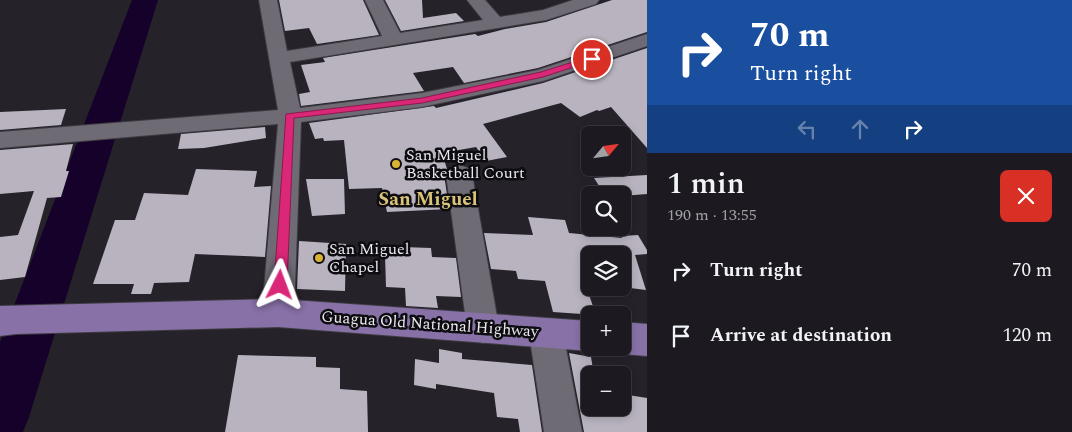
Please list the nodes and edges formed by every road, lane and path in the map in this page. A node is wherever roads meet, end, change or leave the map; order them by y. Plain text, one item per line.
1 (268, 0) edge
2 (374, 0) edge
3 (476, 0) edge
4 (590, 0) edge
5 (496, 24) junction
6 (394, 40) junction
7 (647, 40) edge
8 (279, 58) junction
9 (290, 116) junction
10 (0, 140) edge
11 (459, 174) dead end
12 (278, 313) junction
13 (8, 320) edge
14 (483, 328) junction
15 (546, 333) junction
16 (581, 335) edge
17 (631, 339) edge
18 (647, 340) edge
19 (562, 432) edge

1 - 8 street
2 - 6 street
3 - 5 street
4 - 5 street
5 - 6 street
6 - 8 street
7 - 9 street
8 - 9 street
9 - 10 street
9 - 12 street
11 - 14 street
12 - 13 main road, Guagua Old National Highway
12 - 14 main road, Guagua Old National Highway
14 - 15 main road, Guagua Old National Highway
15 - 16 main road, Guagua Old National Highway
15 - 19 street
17 - 18 main road

